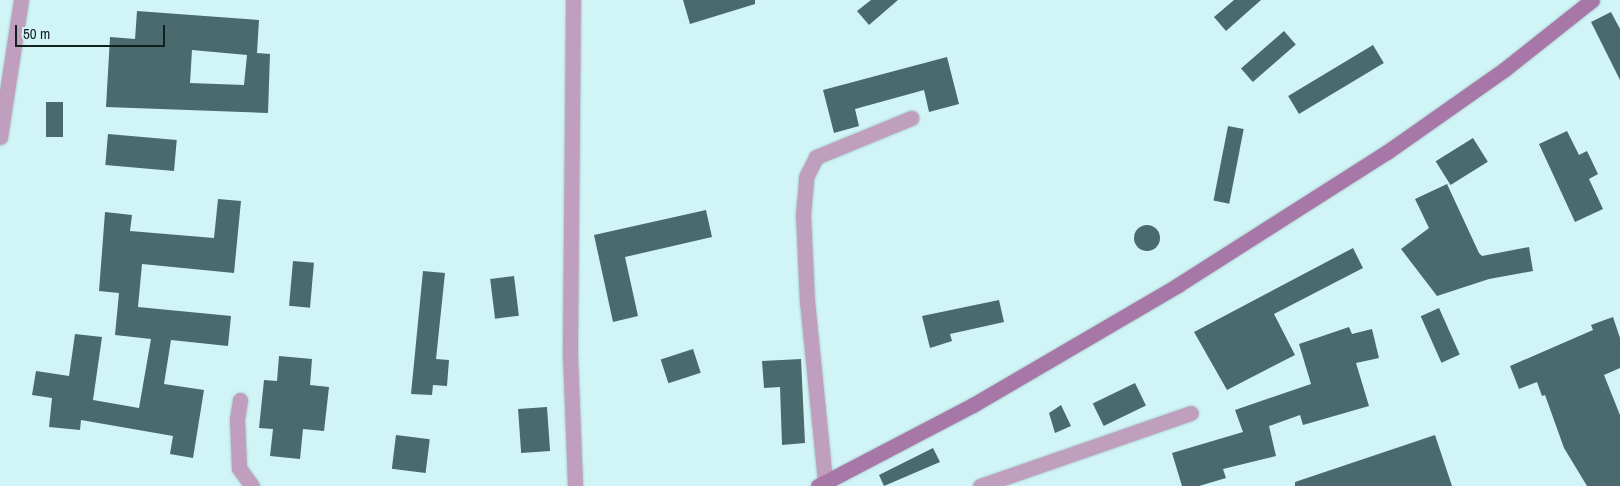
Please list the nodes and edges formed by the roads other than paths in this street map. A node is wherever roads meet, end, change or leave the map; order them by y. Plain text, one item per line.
1 (21, 0) edge
2 (572, 0) edge
3 (1592, 0) edge
4 (911, 118) dead end
5 (0, 137) edge
6 (240, 400) dead end
7 (1191, 412) dead end
8 (822, 483) edge
9 (252, 486) edge
10 (575, 486) edge
11 (980, 486) edge

1 - 5 street
2 - 10 street
3 - 8 street
4 - 8 street
6 - 9 street
7 - 11 street

